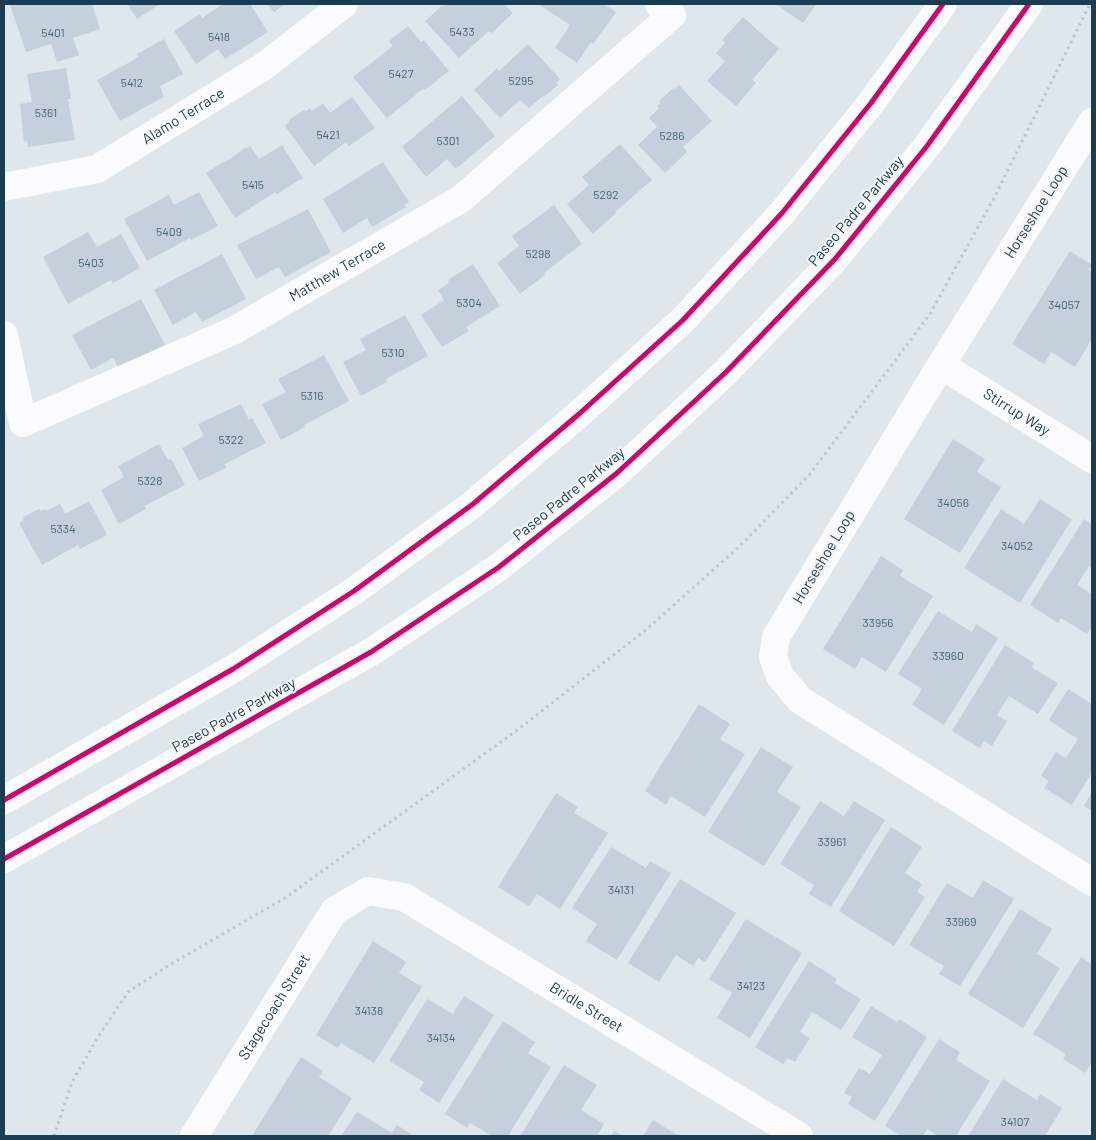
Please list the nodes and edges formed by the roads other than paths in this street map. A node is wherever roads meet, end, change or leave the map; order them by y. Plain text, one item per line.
1 (344, 4) edge
2 (659, 4) edge
3 (943, 4) edge
4 (1029, 4) edge
5 (1092, 122) edge
6 (4, 187) edge
7 (4, 335) edge
8 (941, 364) junction
9 (1092, 459) edge
10 (4, 800) edge
11 (4, 859) edge
12 (1092, 882) edge
13 (368, 891) joint
14 (194, 1136) edge
15 (799, 1136) edge

1 - 6 street, Alamo Terrace
2 - 7 street, Matthew Terrace
3 - 10 street
4 - 11 street, Paseo Padre Parkway
5 - 8 street, Horseshoe Loop
8 - 9 street, Stirrup Way
8 - 12 street, Horseshoe Loop
13 - 14 street, Stagecoach Street
13 - 15 street, Bridle Street

